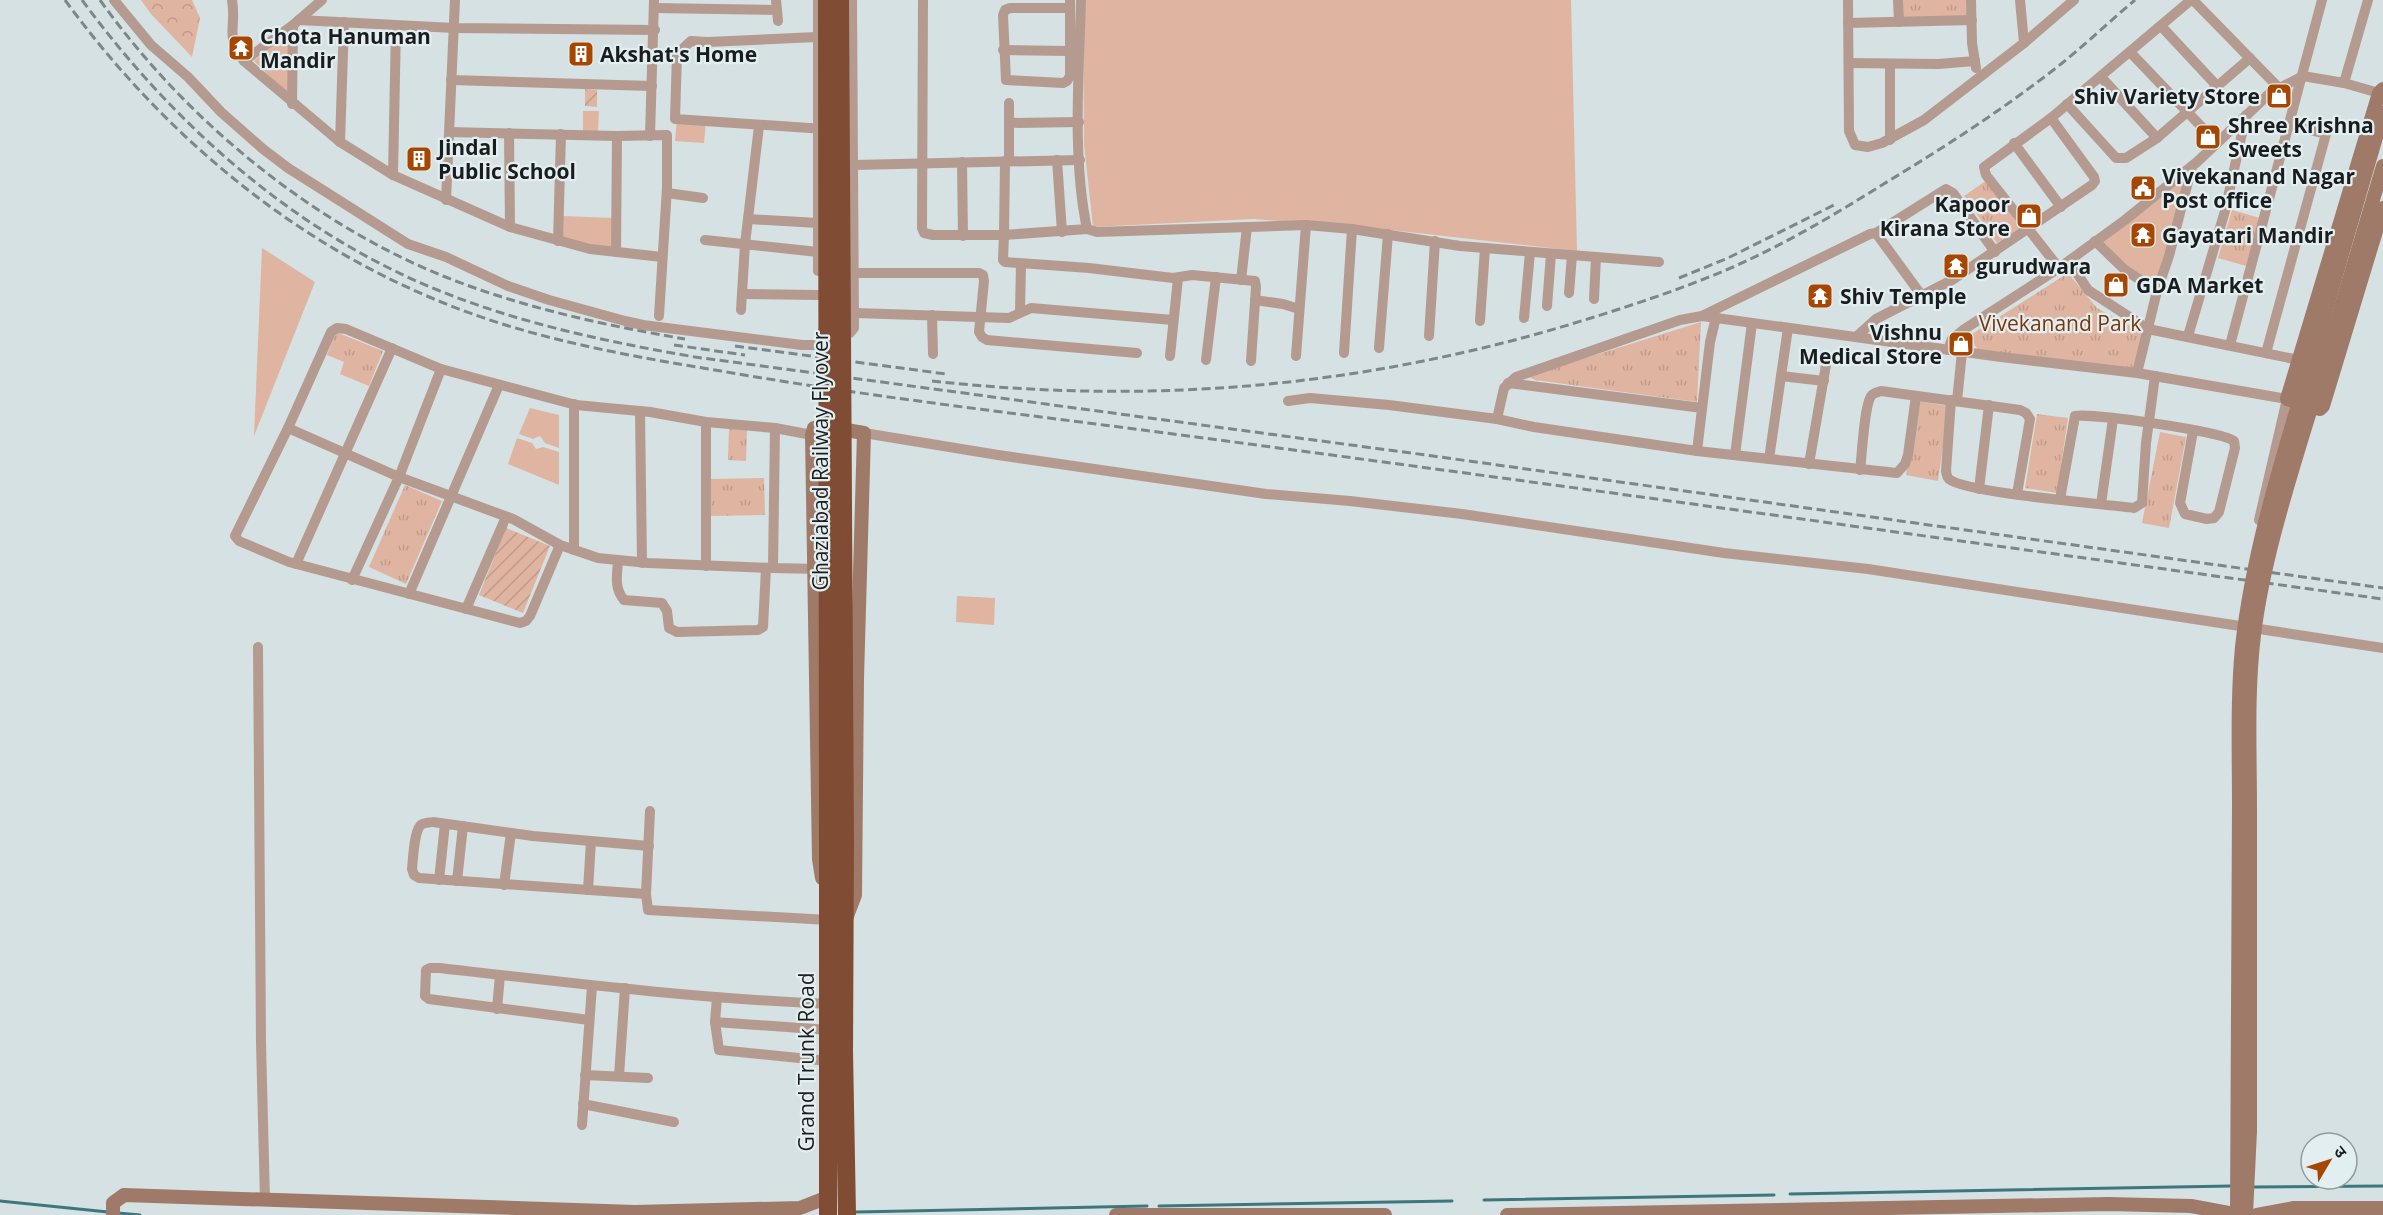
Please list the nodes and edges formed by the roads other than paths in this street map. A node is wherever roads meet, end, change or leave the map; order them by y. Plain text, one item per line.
1 (114, 0) edge
2 (322, 0) edge
3 (455, 0) edge
4 (818, 0) edge
5 (827, 0) edge
6 (840, 0) edge
7 (852, 0) edge
8 (923, 0) edge
9 (1081, 0) edge
10 (1848, 0) edge
11 (1898, 0) edge
12 (1971, 0) edge
13 (2020, 0) edge
14 (2074, 0) edge
15 (2192, 0) edge
16 (2322, 0) edge
17 (2368, 0) edge
18 (235, 1) edge
19 (654, 4) edge
20 (1070, 4) edge
21 (777, 11) edge
22 (1972, 20) junction
23 (344, 22) junction
24 (1899, 22) junction
25 (296, 23) junction
26 (1848, 23) junction
27 (396, 26) junction
28 (2160, 26) junction
29 (453, 28) junction
30 (655, 30) junction
31 (817, 37) junction
32 (2025, 43) junction
33 (1003, 50) junction
34 (1069, 51) junction
35 (2130, 52) junction
36 (2250, 58) junction
37 (244, 62) junction
38 (1975, 62) junction
39 (1849, 63) junction
40 (1890, 64) junction
41 (2303, 76) junction
42 (1978, 77) junction
43 (2101, 77) junction
44 (451, 80) junction
45 (2344, 83) junction
46 (652, 86) junction
47 (2217, 86) junction
48 (2279, 88) junction
49 (2381, 91) edge
50 (1009, 103) dead end
51 (292, 104) junction
52 (2067, 104) junction
53 (2186, 112) junction
54 (2383, 113) edge
55 (2246, 115) junction
56 (2051, 118) junction
57 (1079, 122) junction
58 (1009, 123) junction
59 (2290, 124) junction
60 (759, 126) junction
61 (817, 128) junction
62 (449, 132) junction
63 (853, 132) junction
64 (509, 133) junction
65 (561, 134) junction
66 (616, 136) junction
67 (650, 136) junction
68 (2157, 138) junction
69 (1890, 140) junction
70 (340, 142) junction
71 (2014, 143) junction
72 (2217, 143) junction
73 (1057, 160) junction
74 (1080, 160) junction
75 (1007, 161) junction
76 (962, 162) junction
77 (922, 163) junction
78 (854, 165) junction
79 (2192, 166) junction
80 (2383, 166) edge
81 (393, 175) junction
82 (667, 193) junction
83 (703, 198) dead end
84 (446, 200) junction
85 (2061, 207) junction
86 (2383, 208) edge
87 (748, 219) junction
88 (818, 223) junction
89 (1306, 225) junction
90 (510, 227) junction
91 (1247, 227) junction
92 (1353, 229) junction
93 (1087, 230) junction
94 (2027, 230) junction
95 (1062, 232) junction
96 (1876, 233) junction
97 (1388, 234) junction
98 (1004, 235) junction
99 (963, 236) junction
100 (705, 240) dead end
101 (558, 241) junction
102 (2095, 241) junction
103 (1435, 242) junction
104 (746, 244) junction
105 (1485, 249) junction
106 (616, 252) junction
107 (818, 252) junction
108 (1530, 252) junction
109 (1995, 252) junction
110 (1551, 254) junction
111 (1572, 255) junction
112 (662, 257) junction
113 (1596, 257) junction
114 (2069, 261) junction
115 (1659, 262) dead end
116 (1021, 264) junction
117 (2059, 268) junction
118 (855, 273) junction
119 (1178, 278) junction
120 (1216, 278) junction
121 (1241, 280) junction
122 (2157, 291) junction
123 (1569, 293) dead end
124 (742, 294) junction
125 (819, 295) junction
126 (1922, 296) junction
127 (1594, 299) dead end
128 (1255, 300) junction
129 (1547, 306) dead end
130 (1299, 309) junction
131 (741, 310) dead end
132 (1020, 312) junction
133 (855, 313) junction
134 (932, 315) junction
135 (659, 316) dead end
136 (982, 316) junction
137 (1702, 316) junction
138 (1716, 317) junction
139 (1524, 318) dead end
140 (1173, 320) junction
141 (1480, 321) dead end
142 (1752, 323) junction
143 (1788, 328) junction
144 (2148, 329) junction
145 (822, 330) junction
146 (1429, 336) dead end
147 (2188, 336) junction
148 (1856, 337) junction
149 (2230, 345) junction
150 (392, 348) junction
151 (1379, 348) dead end
152 (1948, 350) junction
153 (1962, 352) junction
154 (1137, 353) dead end
155 (1344, 353) dead end
156 (2265, 353) junction
157 (933, 354) dead end
158 (1170, 356) dead end
159 (1296, 356) dead end
160 (1206, 360) dead end
161 (2299, 360) junction
162 (1251, 361) dead end
163 (1826, 365) dead end
164 (441, 369) junction
165 (2137, 373) junction
166 (1781, 376) junction
167 (2155, 376) junction
168 (1824, 381) junction
169 (1508, 383) junction
170 (499, 385) junction
171 (1916, 396) junction
172 (2288, 399) junction
173 (1954, 400) junction
174 (1288, 401) dead end
175 (574, 404) junction
176 (1989, 405) junction
177 (1702, 408) junction
178 (640, 411) junction
179 (1497, 419) junction
180 (2113, 419) junction
181 (706, 422) junction
182 (2149, 424) junction
183 (288, 428) junction
184 (775, 428) junction
185 (2193, 431) junction
186 (864, 433) junction
187 (812, 435) junction
188 (1697, 451) junction
189 (345, 453) junction
190 (1735, 455) junction
191 (1769, 459) junction
192 (1809, 464) junction
193 (1860, 470) junction
194 (399, 477) junction
195 (1979, 489) junction
196 (2018, 494) junction
197 (452, 496) junction
198 (2060, 499) junction
199 (2101, 504) junction
200 (506, 517) junction
201 (2259, 520) dead end
202 (560, 544) junction
203 (574, 550) junction
204 (618, 561) junction
205 (642, 563) junction
206 (296, 564) junction
207 (706, 567) junction
208 (769, 568) junction
209 (816, 569) junction
210 (860, 570) junction
211 (352, 580) junction
212 (409, 594) junction
213 (466, 609) junction
214 (258, 647) dead end
215 (2383, 648) edge
216 (2244, 808) junction
217 (650, 811) dead end
218 (445, 824) junction
219 (463, 826) junction
220 (511, 833) junction
221 (591, 841) junction
222 (837, 841) junction
223 (649, 846) junction
224 (440, 880) junction
225 (457, 881) junction
226 (504, 885) junction
227 (588, 890) junction
228 (646, 894) junction
229 (834, 917) junction
230 (500, 975) junction
231 (592, 986) junction
232 (625, 988) junction
233 (717, 997) junction
234 (837, 1004) junction
235 (497, 1009) junction
236 (589, 1020) junction
237 (715, 1022) junction
238 (829, 1030) junction
239 (828, 1061) junction
240 (585, 1075) junction
241 (619, 1076) junction
242 (648, 1078) dead end
243 (583, 1104) junction
244 (674, 1122) dead end
245 (582, 1125) dead end
246 (265, 1200) junction
247 (828, 1206) edge
248 (2383, 1208) edge
249 (113, 1209) edge
250 (2242, 1214) edge
251 (847, 1215) edge
252 (1116, 1215) edge
253 (1385, 1215) edge
254 (1507, 1215) edge

1 - 145 street
2 - 25 street
3 - 29 street
4 - 31 street
5 - 222 highway, Ghaziabad Railway Flyover, bridge
6 - 222 highway, Ghaziabad Railway Flyover, bridge
7 - 63 street
8 - 77 street
9 - 57 street
10 - 26 street
11 - 24 street
12 - 22 street
13 - 32 street
14 - 32 street
15 - 28 street
15 - 36 street
16 - 41 street
17 - 45 street
18 - 37 street
19 - 21 street
19 - 30 street
20 - 33 street
20 - 34 street
22 - 24 street
22 - 38 street
23 - 25 street
23 - 27 street
23 - 70 street
24 - 26 street
25 - 37 street
25 - 51 street
26 - 39 street
27 - 29 street
27 - 81 street
28 - 35 street
28 - 47 street
29 - 30 street
29 - 44 street
30 - 46 street
31 - 60 street
31 - 61 street
32 - 42 street
33 - 34 street
33 - 34 street
35 - 43 street
35 - 53 street
36 - 47 street
36 - 48 street
37 - 51 street
38 - 40 street
38 - 42 street
39 - 40 street
39 - 69 street
40 - 69 street
41 - 45 street
41 - 48 street
41 - 59 street
42 - 69 street
43 - 52 street
43 - 68 street
44 - 46 street
44 - 62 street
45 - 49 street
46 - 67 street
47 - 53 street
48 - 55 street
49 - 161 street
50 - 58 street
51 - 70 street
52 - 56 street
52 - 68 street
53 - 68 street
53 - 72 street
54 - 216 street, bridge
55 - 72 street
55 - 147 street
56 - 71 street
56 - 85 street
57 - 58 street
57 - 74 street
58 - 75 street
59 - 149 street
59 - 156 street
60 - 61 street
60 - 87 street
61 - 63 street
61 - 88 street
62 - 64 street
62 - 84 street
63 - 78 street
64 - 65 street
64 - 90 street
65 - 66 street
65 - 101 street
66 - 67 street
66 - 106 street
67 - 82 street
70 - 81 street
71 - 85 street
71 - 94 street
72 - 79 street
73 - 74 street
73 - 75 street
73 - 95 street
74 - 93 street
75 - 76 street
75 - 98 street
76 - 77 street
76 - 99 street
77 - 78 street
77 - 99 street
78 - 118 street
79 - 102 street
79 - 122 street
80 - 216 street, bridge
81 - 84 street
82 - 83 street
82 - 112 street
84 - 90 street
85 - 94 street
86 - 172 street
87 - 88 street
87 - 104 street
88 - 107 street
89 - 91 street
89 - 92 street
89 - 130 street
90 - 101 street
91 - 93 street
91 - 121 street
92 - 97 street
92 - 155 street
93 - 95 street
94 - 109 street
94 - 117 street
95 - 98 street
96 - 109 street
96 - 126 street
96 - 137 street
97 - 103 street
97 - 151 street
98 - 99 street
98 - 116 street
100 - 104 street
101 - 106 street
102 - 114 street
102 - 122 street
103 - 105 street
103 - 146 street
104 - 107 street
104 - 124 street
105 - 108 street
105 - 141 street
106 - 112 street
107 - 125 street
108 - 110 street
108 - 139 street
109 - 126 street
110 - 111 street
110 - 129 street
111 - 113 street
111 - 123 street
112 - 135 street
113 - 115 street
113 - 127 street
114 - 117 street
114 - 144 street
116 - 119 street
116 - 132 street
117 - 152 street
118 - 133 street
118 - 136 street
119 - 120 street
119 - 140 street
120 - 121 street
120 - 160 street
121 - 128 street
122 - 144 street
124 - 125 street
124 - 131 street
125 - 145 street
126 - 148 street
128 - 130 street
128 - 162 street
130 - 159 street
132 - 136 street
132 - 140 street
133 - 134 street
133 - 145 street
134 - 136 street
134 - 157 street
136 - 154 street
137 - 138 street
137 - 169 street
138 - 142 street
138 - 177 street
140 - 158 street
142 - 143 street
142 - 190 street
143 - 148 street
143 - 166 street
144 - 147 street
144 - 165 street
147 - 149 street
148 - 152 street
149 - 156 street
150 - 164 street
150 - 183 street
150 - 189 street
152 - 153 street
153 - 165 street
153 - 173 street
156 - 161 street
161 - 172 street
163 - 168 street
164 - 170 street
164 - 194 street
165 - 167 street
166 - 168 street
166 - 191 street
167 - 172 street
167 - 182 street
168 - 192 street
169 - 177 street
169 - 179 street
170 - 175 street
170 - 197 street
171 - 173 street
171 - 193 street
171 - 193 street
172 - 201 street
173 - 176 street
173 - 195 street
174 - 179 street
175 - 178 street
175 - 203 street
176 - 195 street
176 - 196 street
177 - 188 street
178 - 181 street
178 - 205 street
179 - 188 street
180 - 182 street
180 - 198 street
180 - 199 street
181 - 184 street
181 - 207 street
182 - 185 street
182 - 199 street
183 - 189 street
183 - 206 street
184 - 187 street
184 - 208 street
185 - 185 street
186 - 187 street
186 - 210 street
186 - 215 street
187 - 209 street
188 - 190 street
189 - 194 street
189 - 206 street
190 - 191 street
191 - 192 street
192 - 193 street
194 - 197 street
194 - 211 street
195 - 196 street
196 - 198 street
197 - 200 street
197 - 212 street
198 - 199 street
200 - 202 street
200 - 213 street
202 - 203 street
202 - 213 street
203 - 204 street
204 - 205 street
204 - 208 street
205 - 207 street
206 - 211 street
207 - 208 street
208 - 209 street
209 - 210 street
209 - 229 street
210 - 229 street
211 - 212 street
212 - 213 street
214 - 246 street
216 - 250 street
217 - 223 street
218 - 219 street
218 - 224 street
218 - 224 street
219 - 220 street
219 - 225 street
220 - 221 street
220 - 226 street
221 - 223 street
221 - 227 street
222 - 229 highway, Ghaziabad Railway Flyover
223 - 228 street
224 - 225 street
225 - 226 street
226 - 227 street
227 - 228 street
228 - 229 street
229 - 234 highway, Grand Trunk Road
230 - 231 street
230 - 235 street
230 - 235 street
231 - 232 street
231 - 236 street
232 - 233 street
232 - 241 street
233 - 234 street
233 - 237 street
234 - 238 highway, Grand Trunk Road
234 - 251 highway, Grand Trunk Road
235 - 236 street
236 - 240 street
237 - 238 street
237 - 239 street
238 - 239 highway, Grand Trunk Road
239 - 247 highway, Grand Trunk Road
240 - 241 street
240 - 243 street
241 - 242 street
243 - 244 street
243 - 245 street
246 - 247 street
246 - 249 street
248 - 250 street
250 - 254 street
252 - 253 street

